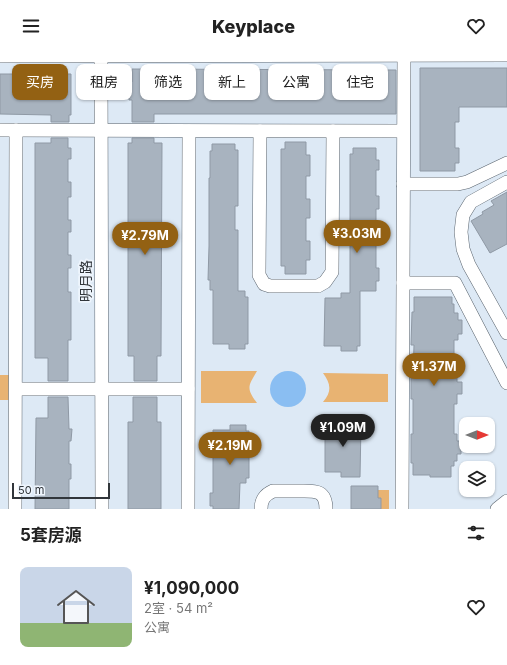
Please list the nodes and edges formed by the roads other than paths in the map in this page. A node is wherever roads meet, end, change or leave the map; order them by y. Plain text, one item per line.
1 (101, 54) edge
2 (404, 55) junction
3 (507, 55) edge
4 (0, 56) edge
5 (0, 130) edge
6 (16, 130) junction
7 (101, 131) junction
8 (189, 131) junction
9 (260, 131) junction
10 (332, 131) junction
11 (403, 132) junction
12 (507, 163) edge
13 (507, 182) edge
14 (403, 184) junction
15 (403, 283) junction
16 (507, 333) edge
17 (507, 383) edge
18 (16, 389) junction
19 (102, 389) junction
20 (188, 390) junction
21 (507, 501) edge
22 (15, 509) edge
23 (102, 509) edge
24 (188, 509) edge
25 (261, 509) edge
26 (326, 509) edge
27 (402, 509) edge
28 (496, 509) edge

1 - 2 street
1 - 4 street
1 - 7 street, 明月路
2 - 3 street
2 - 11 street
5 - 6 street
6 - 7 street
6 - 18 street
7 - 8 street
7 - 19 street, 明月路
8 - 9 street
8 - 20 street
9 - 10 street
9 - 10 street
10 - 11 street
11 - 14 street
12 - 14 street
13 - 16 street
14 - 15 street
15 - 17 street
15 - 27 street
18 - 19 street
18 - 22 street
19 - 20 street
19 - 23 street, 明月路
20 - 24 street
21 - 28 street
25 - 26 street

